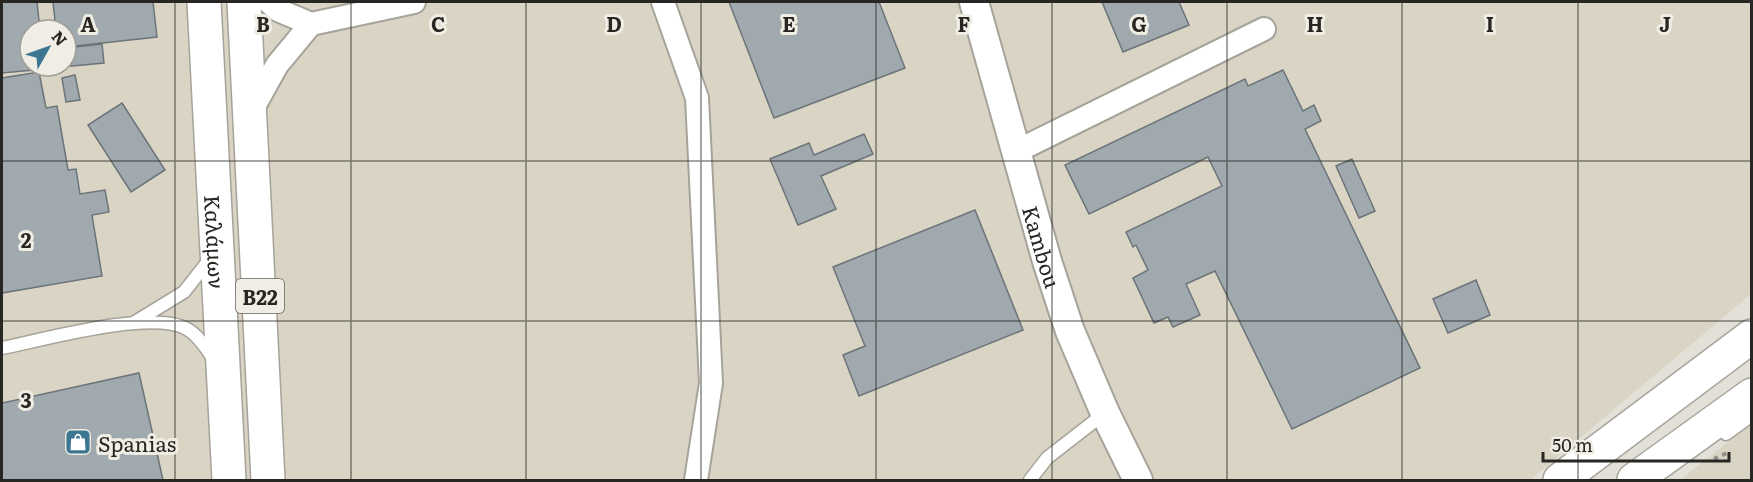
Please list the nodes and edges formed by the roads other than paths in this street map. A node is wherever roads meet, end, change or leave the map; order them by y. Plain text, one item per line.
1 (204, 2) edge
2 (244, 2) edge
3 (269, 2) edge
4 (414, 2) edge
5 (663, 2) edge
6 (974, 2) edge
7 (311, 24) junction
8 (1264, 29) dead end
9 (251, 112) junction
10 (1017, 151) junction
11 (217, 246) junction
12 (134, 322) junction
13 (1752, 336) edge
14 (2, 348) edge
15 (224, 375) junction
16 (1752, 394) edge
17 (1105, 413) junction
18 (1752, 415) edge
19 (1671, 454) junction
20 (229, 480) edge
21 (268, 480) edge
22 (696, 480) edge
23 (1030, 480) edge
24 (1138, 480) edge
25 (1560, 480) edge
26 (1634, 480) edge

1 - 11 main road, Καλάμων / B22
2 - 9 main road, Καλάμων / B22
3 - 7 street
4 - 7 street
5 - 22 street
6 - 10 street, Kambou
7 - 9 street
8 - 10 street
9 - 21 main road, Καλάμων / B22
10 - 17 street, Kambou
11 - 12 lane
11 - 15 main road, Καλάμων / B22
12 - 14 lane
12 - 15 lane
13 - 25 main road
15 - 20 main road, Καλάμων / B22
16 - 19 main road
17 - 23 lane
17 - 24 street, Kambou
18 - 19 lane
19 - 26 main road

